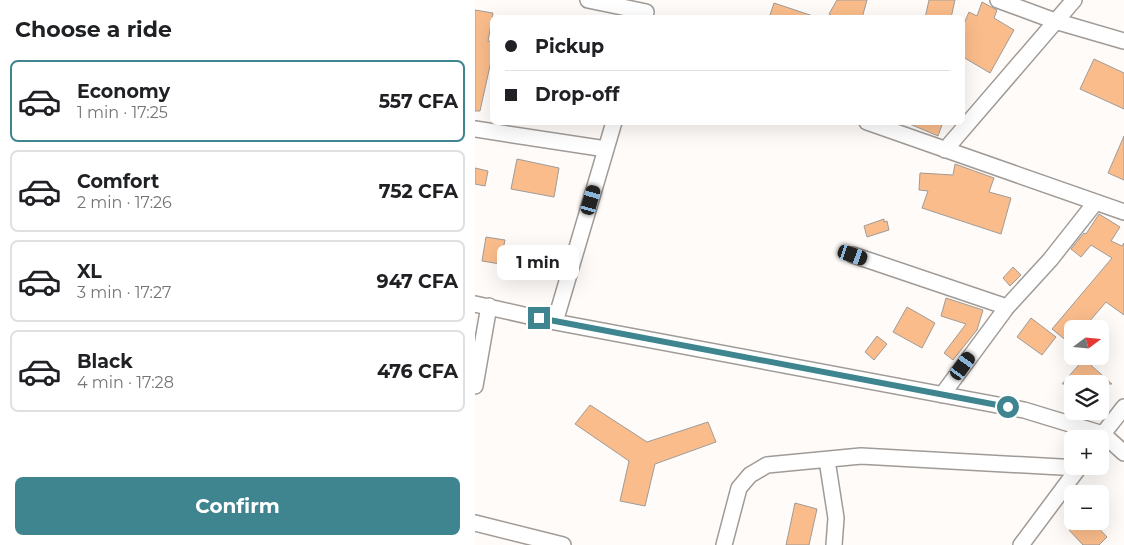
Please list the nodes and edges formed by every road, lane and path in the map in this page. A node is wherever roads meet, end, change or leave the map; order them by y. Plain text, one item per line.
1 (588, 0) edge
2 (998, 0) edge
3 (1074, 0) edge
4 (647, 10) edge
5 (1055, 21) junction
6 (1124, 41) edge
7 (613, 125) edge
8 (875, 125) edge
9 (475, 129) edge
10 (606, 149) junction
11 (945, 150) junction
12 (1095, 203) junction
13 (1124, 212) edge
14 (853, 255) dead end
15 (482, 305) edge
16 (1007, 307) junction
17 (555, 322) junction
18 (475, 386) edge
19 (942, 395) junction
20 (1124, 407) edge
21 (1083, 430) edge
22 (1106, 430) edge
23 (1109, 442) edge
24 (1124, 453) edge
25 (827, 460) junction
26 (1064, 466) edge
27 (1074, 475) edge
28 (475, 522) edge
29 (563, 545) edge
30 (724, 545) edge
31 (834, 545) edge
32 (1021, 545) edge

1 - 4 street
2 - 5 street
3 - 5 street
5 - 6 street
5 - 11 street
7 - 10 street
8 - 11 street
9 - 10 street
10 - 17 street
11 - 12 street
12 - 13 street
12 - 16 street
14 - 16 street
15 - 17 street
15 - 18 street
16 - 19 street
17 - 19 street
19 - 21 street
20 - 22 street
23 - 24 street
25 - 26 street
25 - 30 street
25 - 31 street
27 - 32 street
28 - 29 street

